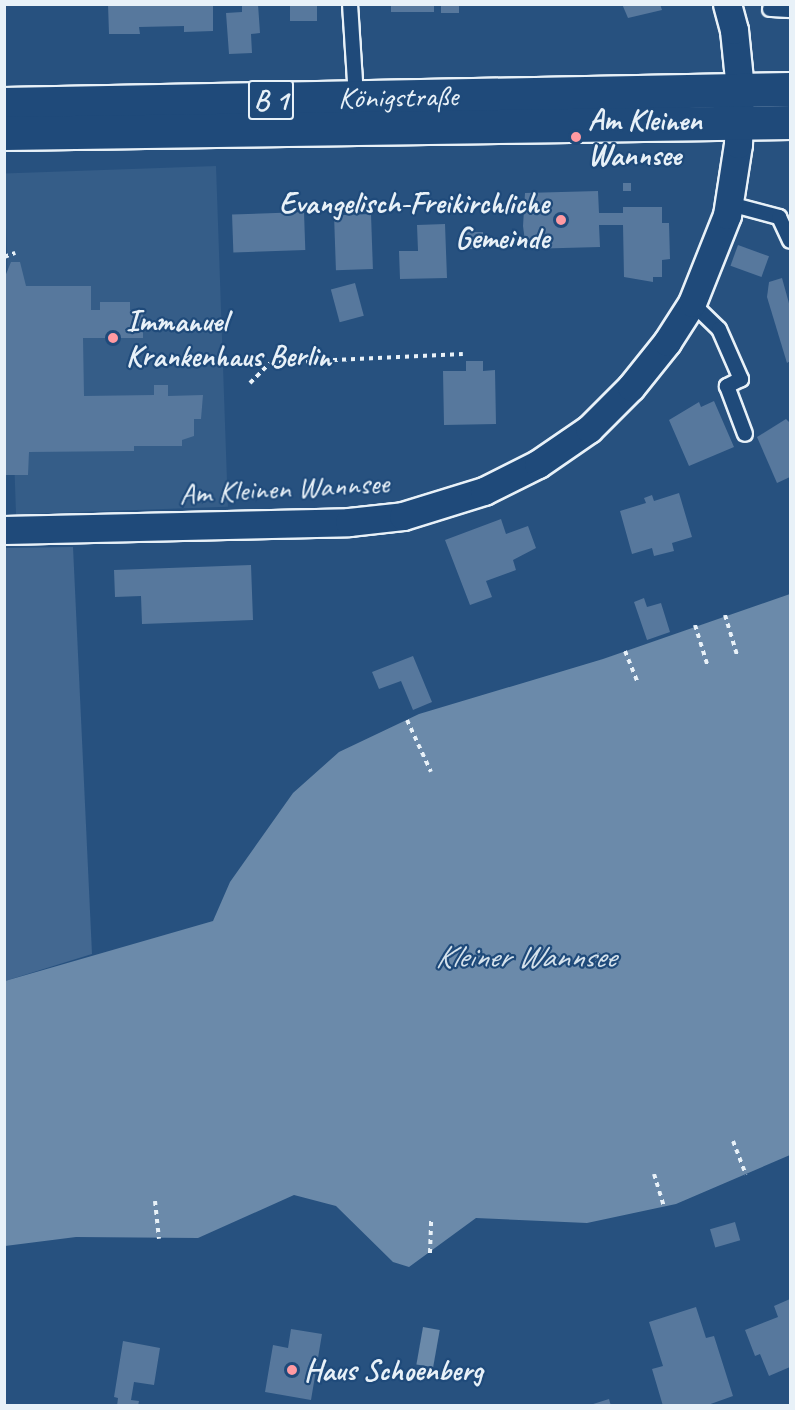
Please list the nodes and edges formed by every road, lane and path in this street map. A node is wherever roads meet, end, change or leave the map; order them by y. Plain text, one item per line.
1 (350, 4) edge
2 (727, 4) edge
3 (770, 9) dead end
4 (790, 10) edge
5 (740, 89) junction
6 (790, 89) edge
7 (356, 98) junction
8 (4, 104) edge
9 (740, 122) junction
10 (790, 123) edge
11 (4, 133) edge
12 (730, 204) junction
13 (790, 241) edge
14 (15, 253) dead end
15 (4, 257) edge
16 (692, 303) junction
17 (463, 354) dead end
18 (250, 383) dead end
19 (746, 434) dead end
20 (4, 530) edge
21 (725, 615) dead end
22 (695, 625) dead end
23 (625, 651) dead end
24 (737, 655) dead end
25 (708, 667) dead end
26 (637, 681) dead end
27 (407, 720) dead end
28 (430, 772) dead end
29 (733, 1141) dead end
30 (654, 1174) dead end
31 (746, 1175) dead end
32 (155, 1200) dead end
33 (664, 1207) dead end
34 (431, 1221) dead end
35 (159, 1239) dead end
36 (430, 1253) dead end

1 - 7 lane
2 - 5 street, Am Kleinen Wannsee
3 - 4 lane
5 - 6 main road, Königstraße / B 1
5 - 7 main road, Königstraße / B 1
5 - 9 street, Am Kleinen Wannsee
7 - 8 main road, Königstraße / B 1
9 - 10 main road, Königstraße / B 1
9 - 11 main road, Königstraße / B 1
9 - 12 street, Am Kleinen Wannsee
12 - 13 lane
12 - 16 street, Am Kleinen Wannsee
14 - 15 path
16 - 19 lane
16 - 20 street, Am Kleinen Wannsee
17 - 18 path
21 - 24 path
22 - 25 path
23 - 26 path
27 - 28 path
29 - 31 path
30 - 33 path
32 - 35 path
34 - 36 path

